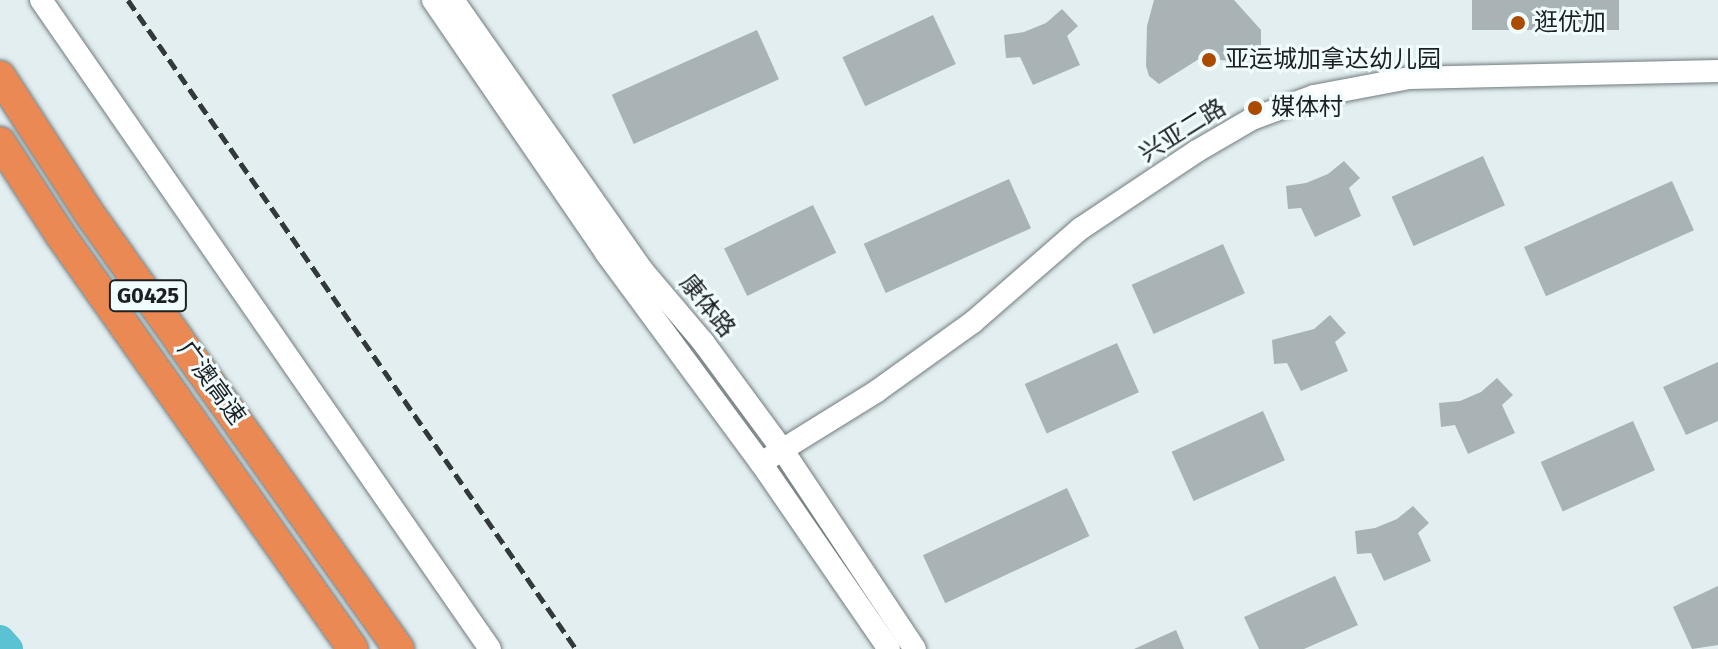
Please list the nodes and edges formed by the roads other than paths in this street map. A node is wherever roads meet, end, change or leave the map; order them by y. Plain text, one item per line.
1 (41, 0) edge
2 (433, 0) edge
3 (453, 0) edge
4 (1718, 71) edge
5 (0, 76) edge
6 (0, 142) edge
7 (782, 449) junction
8 (761, 463) junction
9 (353, 649) edge
10 (399, 649) edge
11 (490, 649) edge
12 (889, 649) edge
13 (915, 649) edge

1 - 11 street
2 - 8 street, 康体路
3 - 7 street, 康体路
4 - 7 street, 兴亚二路
5 - 10 highway, 广澳高速 / G0425
6 - 9 highway, 广澳高速 / G0425
7 - 8 street, 兴亚二路
7 - 13 street, 康体路
8 - 12 street, 康体路

